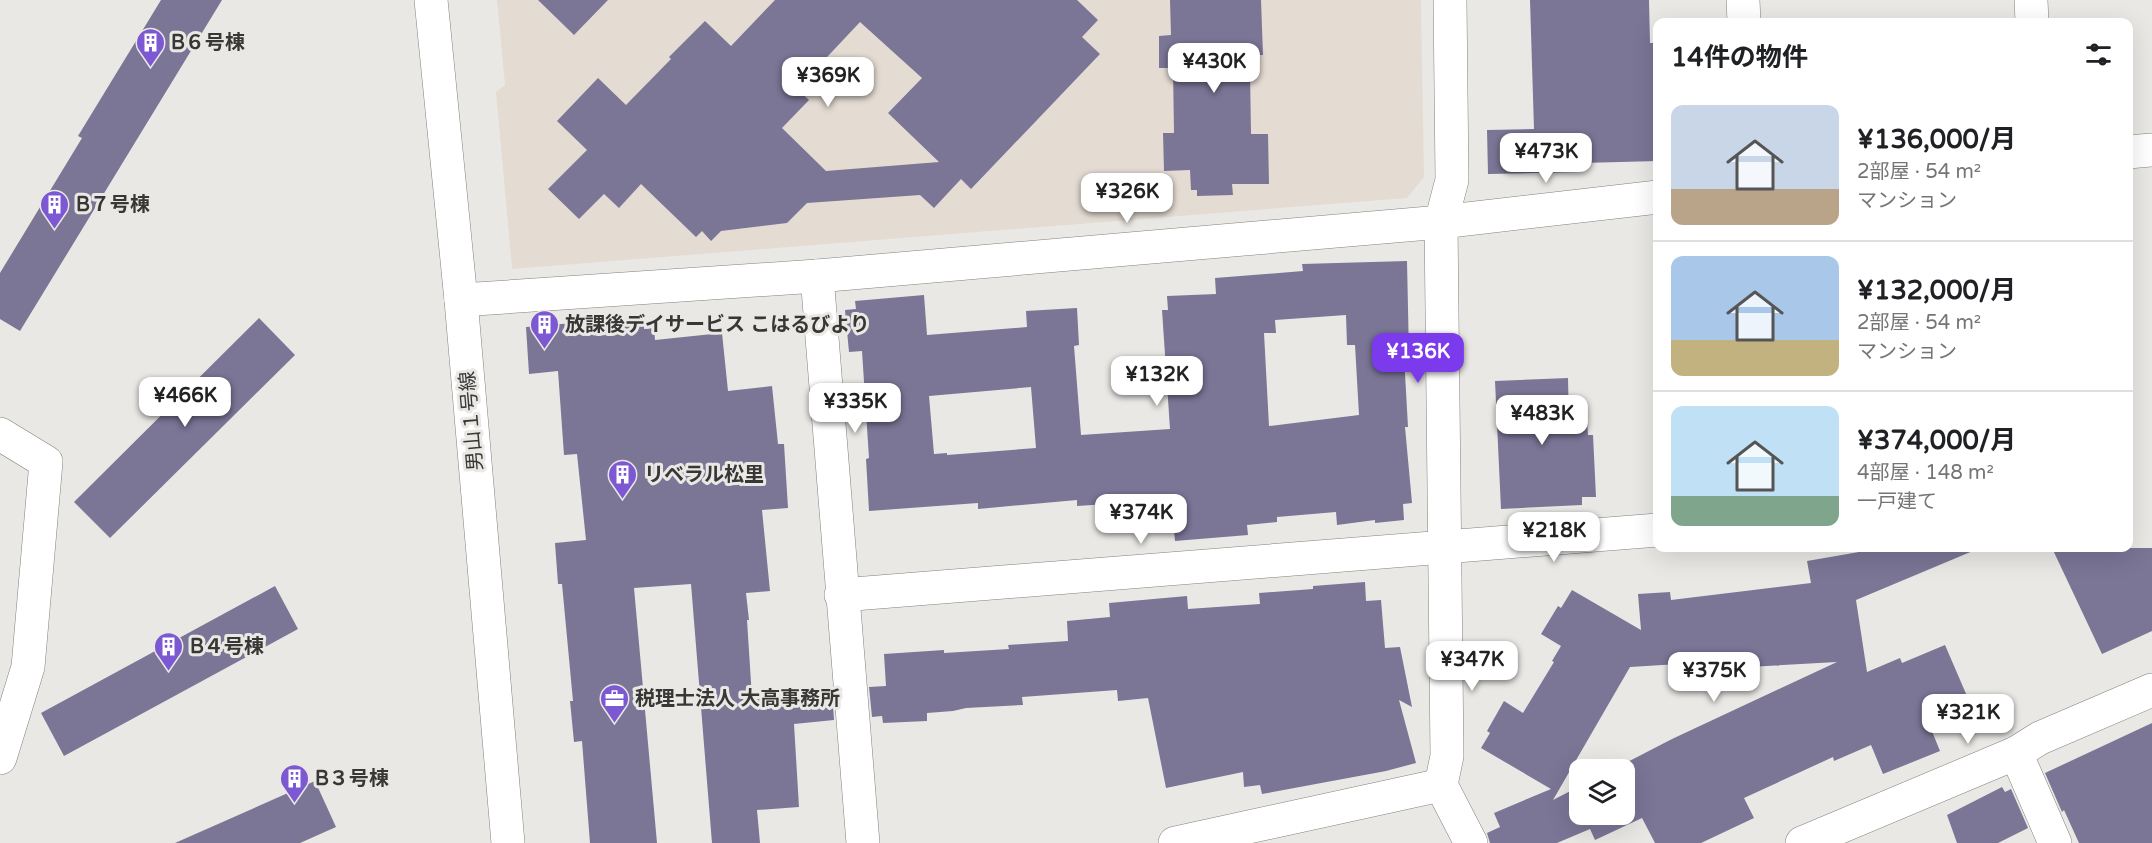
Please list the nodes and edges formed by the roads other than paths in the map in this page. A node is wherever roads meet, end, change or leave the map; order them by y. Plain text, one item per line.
1 (431, 0) edge
2 (1450, 0) edge
3 (1743, 0) edge
4 (2031, 0) edge
5 (1744, 18) edge
6 (2032, 18) edge
7 (2152, 150) edge
8 (2133, 152) edge
9 (1653, 197) edge
10 (1441, 222) junction
11 (817, 276) junction
12 (461, 300) junction
13 (0, 434) edge
14 (1653, 530) edge
15 (1445, 546) junction
16 (841, 595) junction
17 (2152, 690) edge
18 (2016, 753) junction
19 (0, 758) edge
20 (1441, 785) junction
21 (508, 843) edge
22 (863, 843) edge
23 (1175, 843) edge
24 (1471, 843) edge
25 (1802, 843) edge
26 (2055, 843) edge

1 - 12 street, 男山１号線
2 - 10 street
3 - 5 street
4 - 6 street
7 - 8 street
9 - 10 street
10 - 11 street
10 - 15 street
11 - 12 street
11 - 16 street
12 - 21 street, 男山１号線
13 - 19 street
14 - 15 street
15 - 16 street
15 - 20 street
16 - 22 street
17 - 18 street
18 - 25 street
18 - 26 street
20 - 23 street
20 - 24 street

